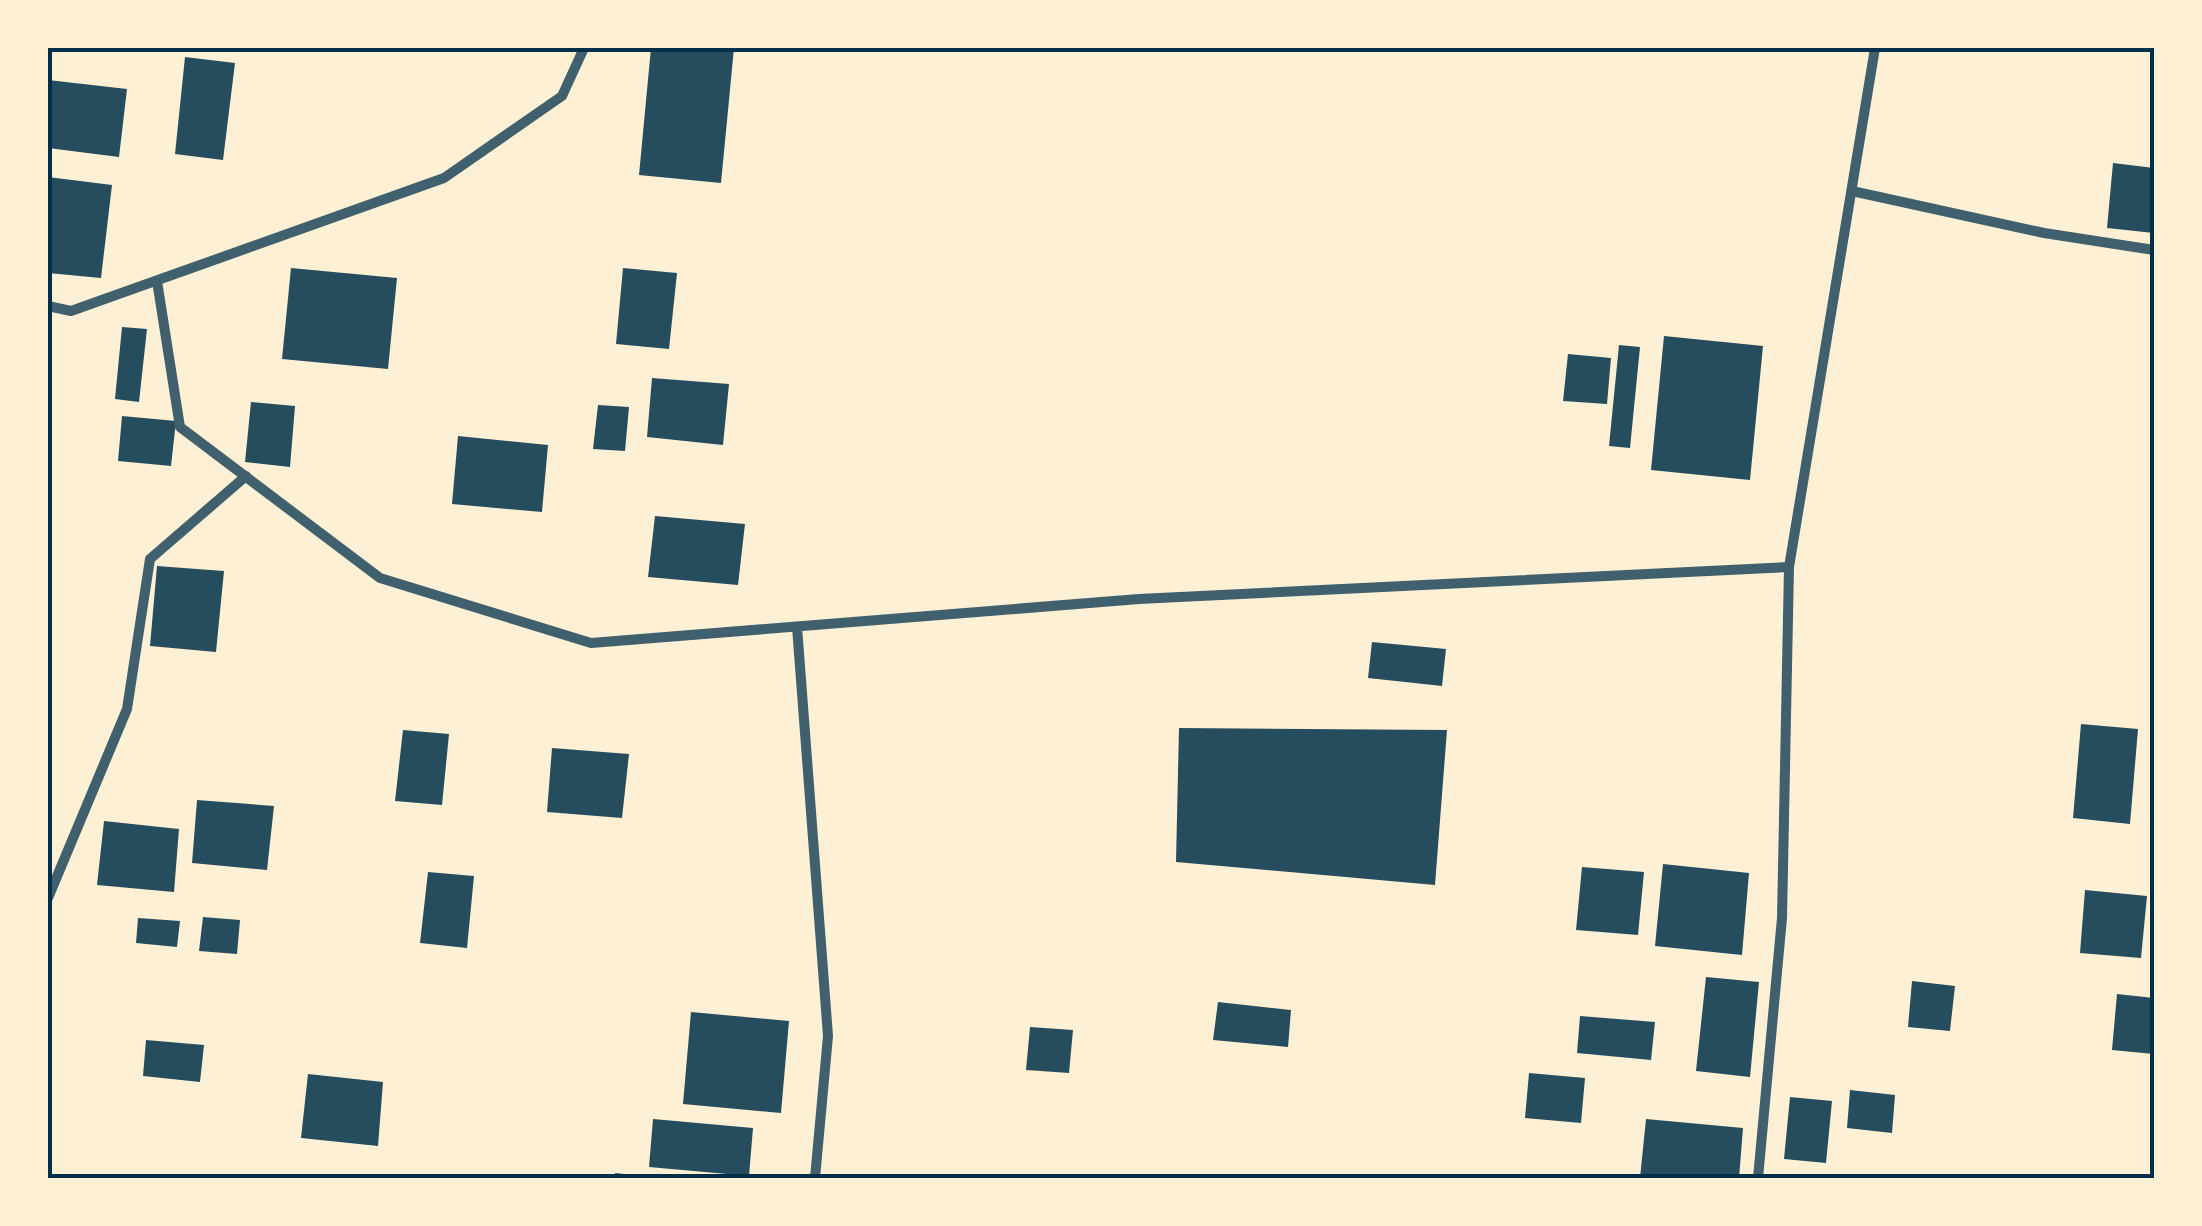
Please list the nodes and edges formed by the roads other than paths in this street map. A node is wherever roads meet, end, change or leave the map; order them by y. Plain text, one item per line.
1 (584, 48) edge
2 (1875, 48) edge
3 (1852, 191) junction
4 (2154, 250) edge
5 (157, 282) junction
6 (48, 306) edge
7 (246, 476) junction
8 (1790, 567) junction
9 (797, 626) junction
10 (48, 898) edge
11 (815, 1178) edge
12 (1758, 1178) edge

1 - 5 street
2 - 3 street
3 - 4 street
3 - 8 street
5 - 6 street
5 - 7 street
7 - 9 street
7 - 10 street
8 - 9 street
8 - 12 street
9 - 11 street

